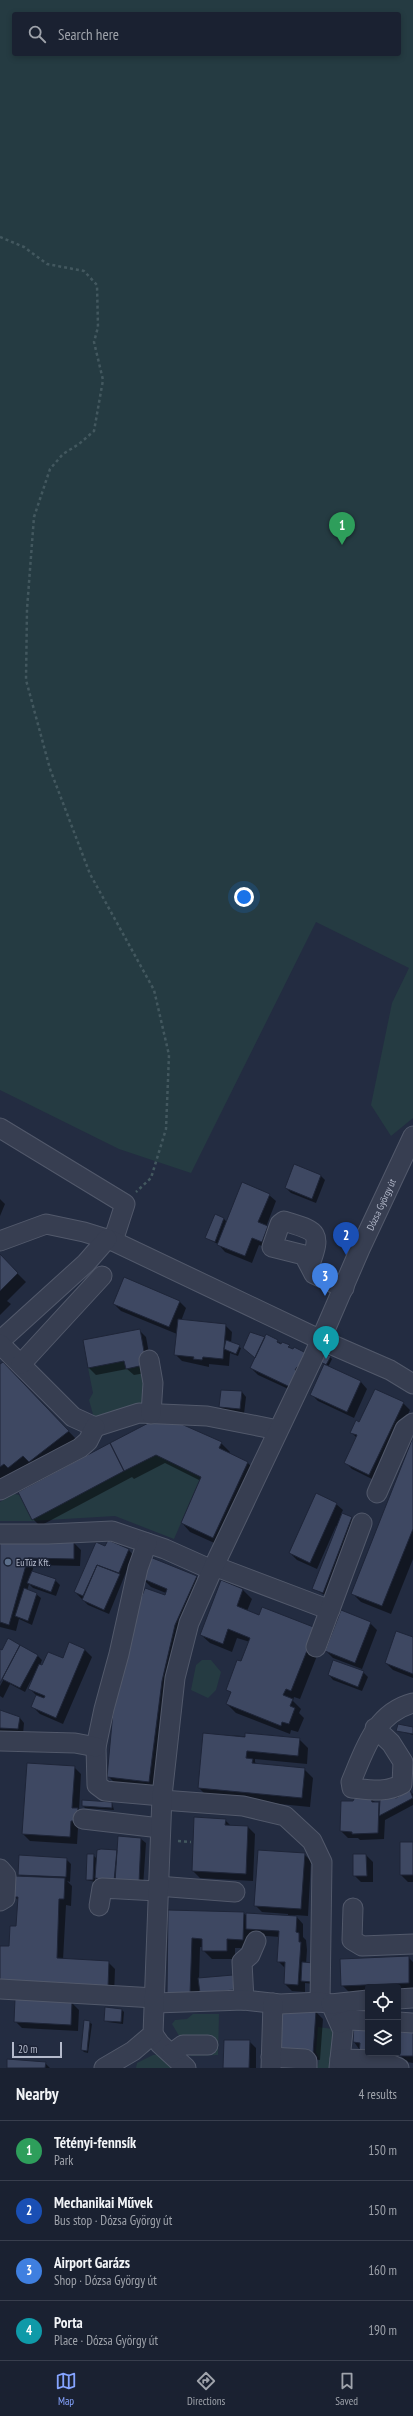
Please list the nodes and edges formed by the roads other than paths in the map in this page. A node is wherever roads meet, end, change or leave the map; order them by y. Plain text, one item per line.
1 (0, 1128) edge
2 (413, 1136) edge
3 (110, 1240) junction
4 (0, 1241) edge
5 (310, 1264) dead end
6 (102, 1276) dead end
7 (344, 1288) junction
8 (321, 1340) junction
9 (0, 1342) edge
10 (149, 1360) dead end
11 (21, 1364) junction
12 (413, 1384) edge
13 (151, 1414) junction
14 (413, 1423) edge
15 (95, 1427) junction
16 (278, 1430) junction
17 (0, 1490) edge
18 (377, 1493) dead end
19 (362, 1523) dead end
20 (0, 1534) edge
21 (148, 1543) junction
22 (213, 1568) junction
23 (330, 1610) junction
24 (316, 1647) dead end
25 (413, 1703) edge
26 (375, 1728) junction
27 (0, 1741) edge
28 (96, 1747) junction
29 (408, 1784) edge
30 (162, 1798) junction
31 (83, 1819) dead end
32 (160, 1828) junction
33 (0, 1869) edge
34 (157, 1889) junction
35 (235, 1892) dead end
36 (0, 1901) edge
37 (99, 1906) dead end
38 (352, 1908) dead end
39 (256, 1941) dead end
40 (413, 1944) edge
41 (0, 1990) edge
42 (413, 1998) edge
43 (401, 1999) edge
44 (155, 2000) junction
45 (244, 2000) junction
46 (365, 2000) edge
47 (273, 2003) junction
48 (326, 2003) junction
49 (365, 2021) edge
50 (401, 2022) edge
51 (340, 2023) junction
52 (413, 2023) edge
53 (153, 2034) junction
54 (208, 2045) dead end
55 (172, 2053) junction
56 (271, 2063) edge
57 (340, 2063) edge
58 (112, 2065) edge
59 (186, 2068) edge
60 (307, 2068) edge
61 (400, 2068) edge

1 - 3 street
2 - 7 street, Dózsa György út
3 - 4 street
3 - 8 street
3 - 9 street
5 - 7 street
6 - 11 street
7 - 8 street, Dózsa György út
8 - 12 street
8 - 16 street, Dózsa György út
9 - 11 street
10 - 13 street
11 - 15 street
13 - 15 street
13 - 16 street
14 - 18 street
15 - 17 street
16 - 22 street, Dózsa György út
19 - 23 street
20 - 21 street
21 - 22 street
21 - 28 street
22 - 23 street
22 - 30 street, Dózsa György út
23 - 24 street
25 - 26 street
26 - 29 street
26 - 29 street
27 - 28 street
28 - 30 street
30 - 32 street, Dózsa György út
30 - 48 street
31 - 32 street
32 - 34 street, Dózsa György út
33 - 36 street
34 - 35 street
34 - 37 street
34 - 44 street, Dózsa György út
38 - 40 street
39 - 45 street
41 - 44 street
42 - 43 street
44 - 45 street
44 - 53 street, Dózsa György út
45 - 47 street
46 - 48 street
47 - 48 street
47 - 56 street
48 - 51 street
49 - 51 street
50 - 52 street
51 - 57 street
53 - 55 street
53 - 58 street
54 - 55 street
55 - 59 street
56 - 60 street
57 - 61 street

